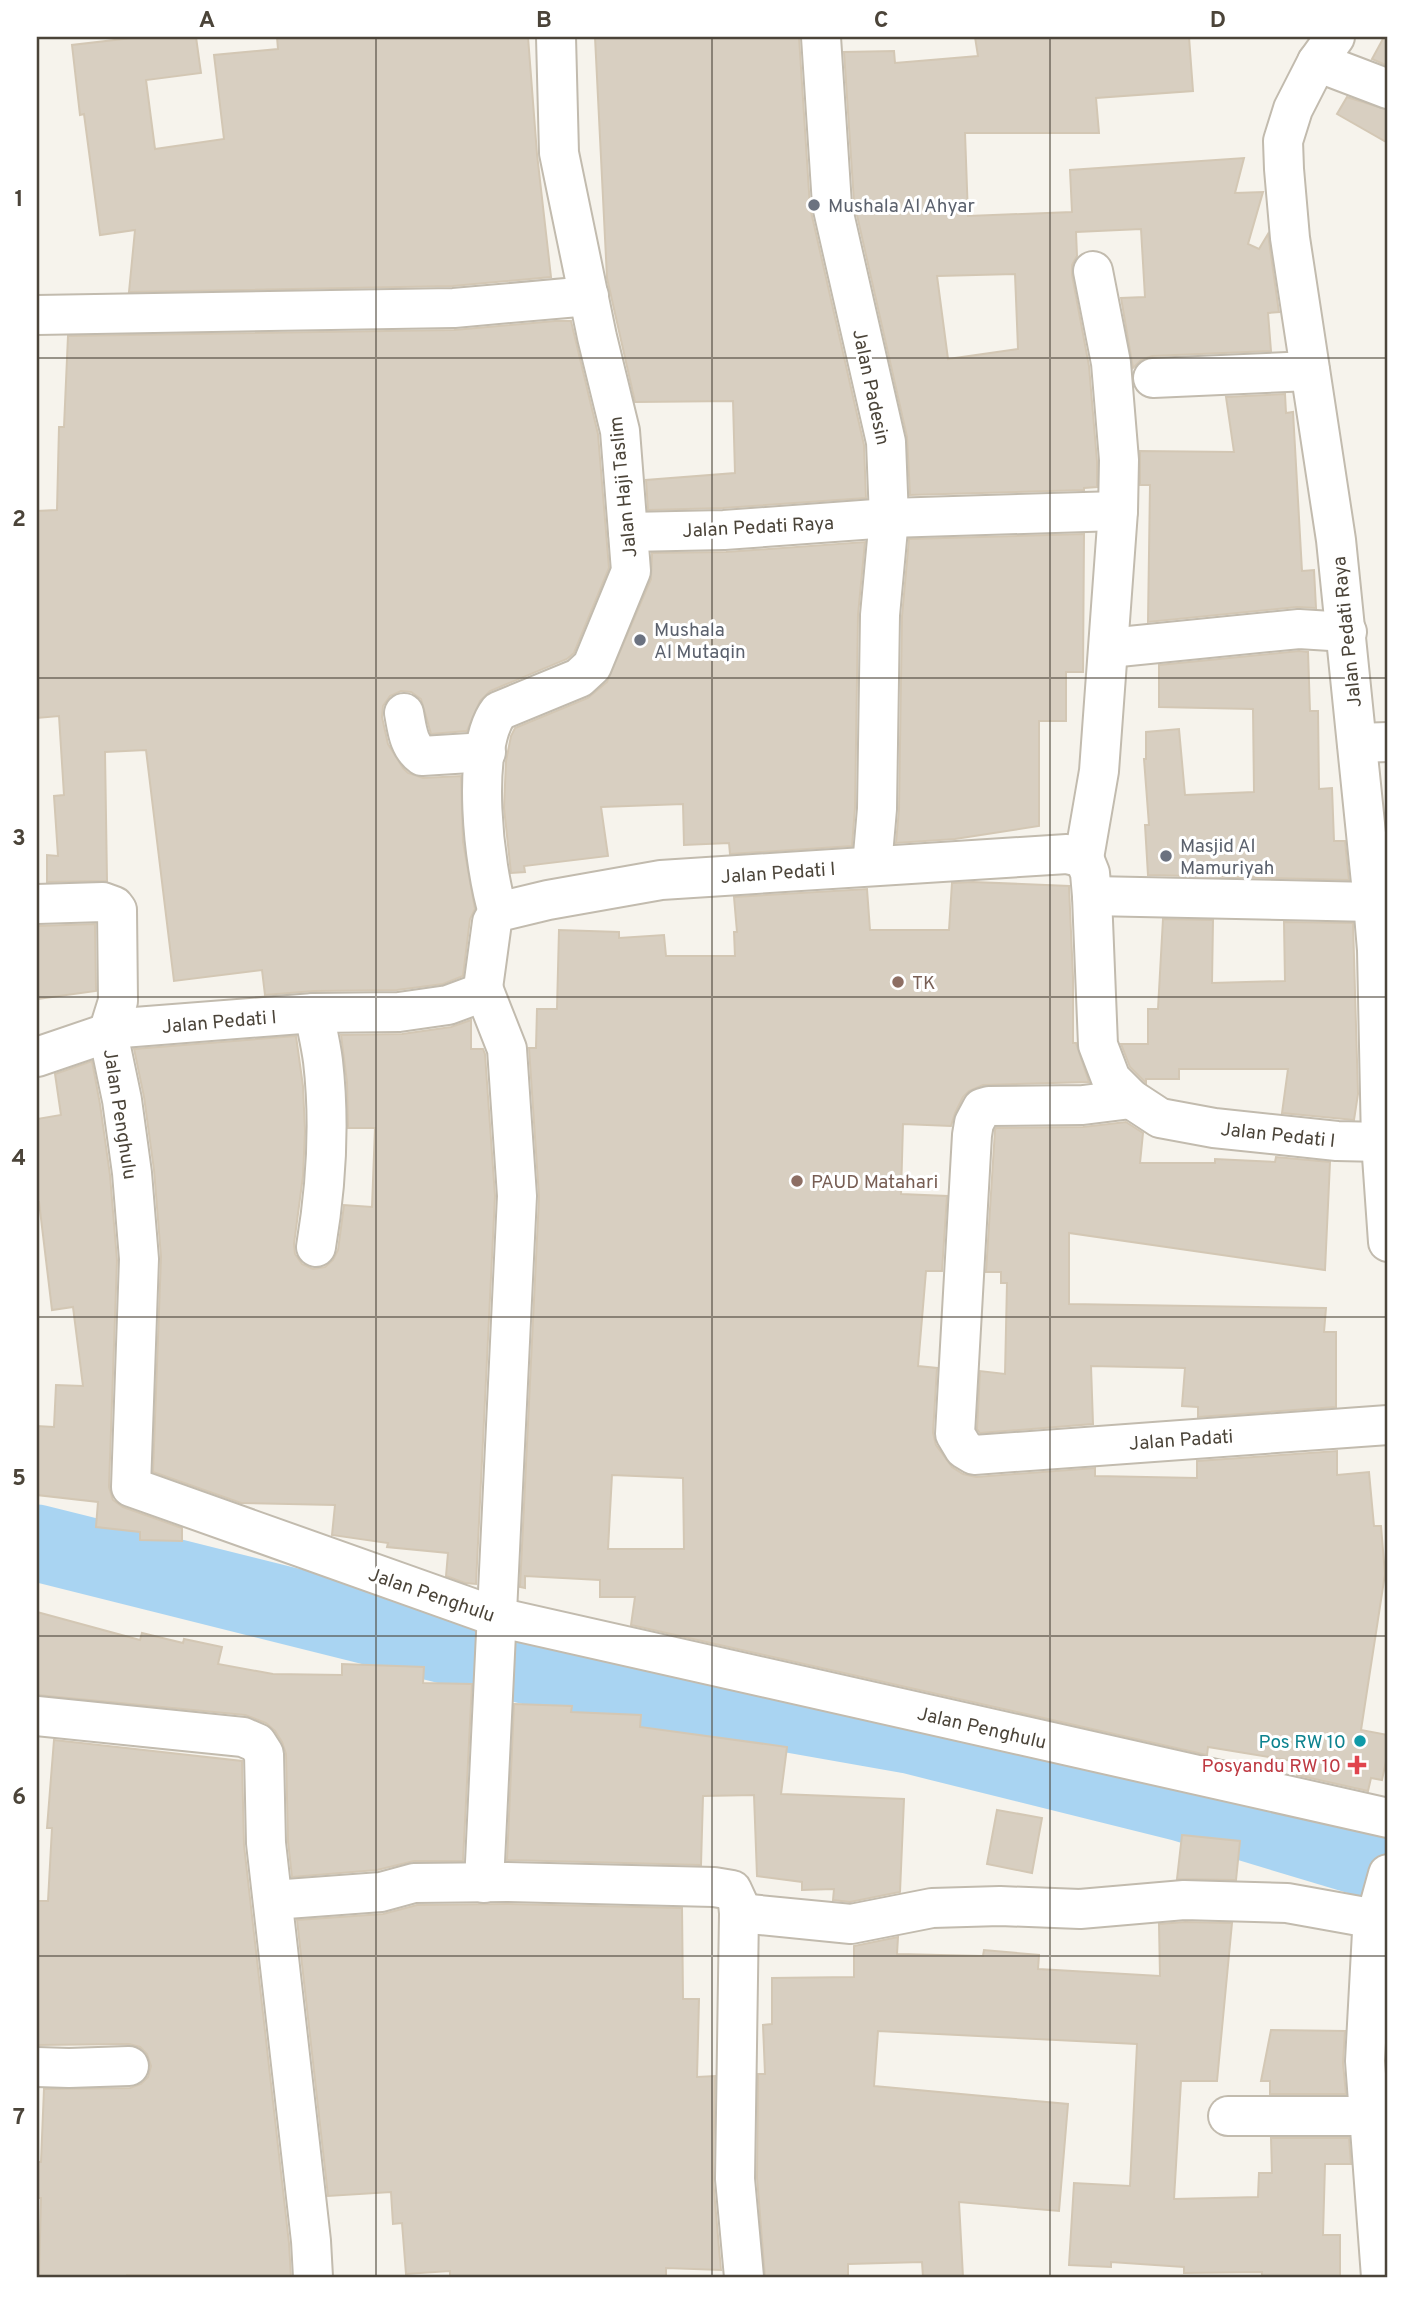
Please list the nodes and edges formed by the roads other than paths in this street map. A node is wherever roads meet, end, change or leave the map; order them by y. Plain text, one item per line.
1 (556, 37) edge
2 (821, 37) edge
3 (1326, 49) edge
4 (1388, 89) edge
5 (1093, 271) dead end
6 (589, 296) junction
7 (37, 315) edge
8 (1310, 371) junction
9 (1153, 378) dead end
10 (1118, 512) junction
11 (889, 518) junction
12 (628, 532) junction
13 (1347, 632) junction
14 (1109, 648) junction
15 (404, 713) dead end
16 (1373, 742) edge
17 (486, 752) junction
18 (1084, 858) junction
19 (872, 866) junction
20 (1092, 896) junction
21 (1373, 902) junction
22 (37, 904) edge
23 (498, 912) junction
24 (1383, 950) edge
25 (483, 988) junction
26 (314, 1013) junction
27 (108, 1032) junction
28 (37, 1057) edge
29 (1131, 1099) junction
30 (1381, 1142) junction
31 (1388, 1242) edge
32 (316, 1247) dead end
33 (1388, 1425) edge
34 (496, 1645) junction
35 (37, 1716) edge
36 (1388, 1818) edge
37 (484, 1882) junction
38 (273, 1900) junction
39 (739, 1913) junction
40 (1381, 1913) edge
41 (129, 2066) dead end
42 (37, 2067) edge
43 (1228, 2116) dead end
44 (1369, 2116) junction
45 (313, 2277) edge
46 (744, 2277) edge
47 (1381, 2277) edge

1 - 6 street, Jalan Haji Taslim
2 - 11 street, Jalan Padesin
3 - 4 street
3 - 8 street, Jalan Pedati Raya
5 - 10 street
6 - 7 street
6 - 12 street, Jalan Haji Taslim
8 - 9 street
8 - 13 street, Jalan Pedati Raya
10 - 11 street, Jalan Pedati Raya
10 - 14 street
11 - 12 street, Jalan Pedati Raya
11 - 19 street, Jalan Padesin
12 - 17 street, Jalan Haji Taslim
13 - 14 street
13 - 16 street, Jalan Pedati Raya
14 - 18 street
15 - 17 street
16 - 21 street, Jalan Pedati Raya
17 - 23 street, Jalan Haji Taslim
18 - 19 street, Jalan Pedati I
18 - 20 street, Jalan Pedati I
19 - 23 street, Jalan Pedati I
20 - 21 street
20 - 29 street, Jalan Pedati I
21 - 24 street, Jalan Pedati Raya
22 - 27 street, Jalan Penghulu
23 - 25 street
24 - 30 street, Jalan Pedati Raya
25 - 26 street, Jalan Pedati I
25 - 34 street
26 - 27 street, Jalan Pedati I
26 - 32 street
27 - 28 street, Jalan Pedati I
27 - 34 street, Jalan Penghulu
29 - 30 street, Jalan Pedati I
29 - 33 street, Jalan Padati
30 - 31 street, Jalan Pedati Raya
34 - 36 street, Jalan Penghulu
34 - 37 street
35 - 38 street
37 - 38 street
37 - 39 street
38 - 45 street
39 - 40 street
39 - 46 street
40 - 44 street
41 - 42 street
43 - 44 street
44 - 47 street

